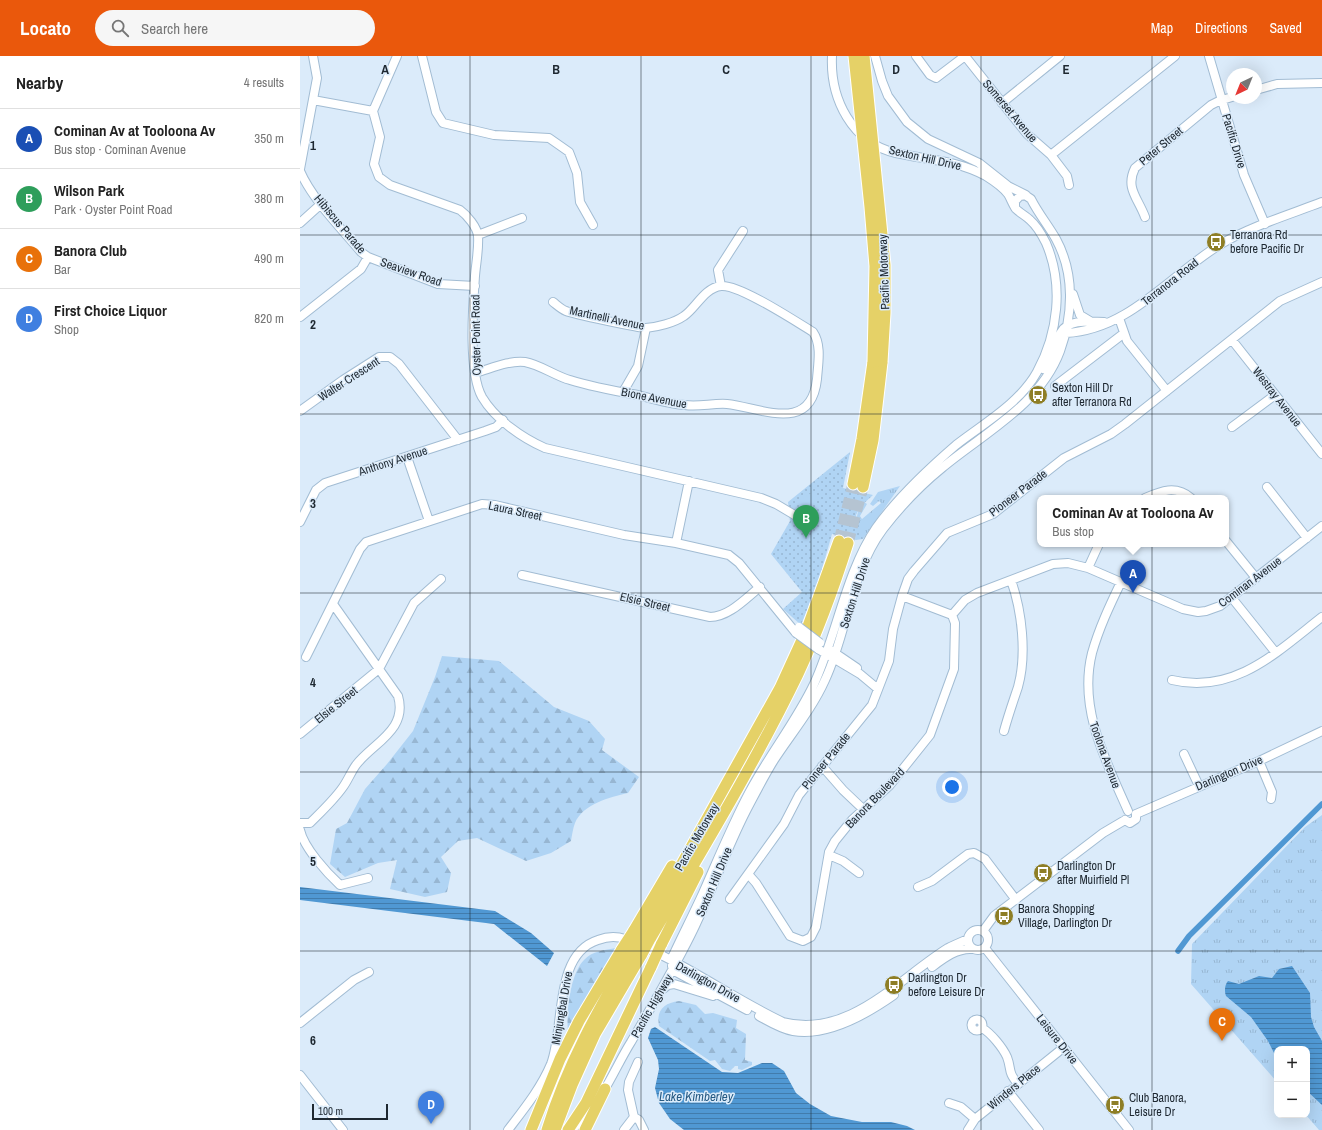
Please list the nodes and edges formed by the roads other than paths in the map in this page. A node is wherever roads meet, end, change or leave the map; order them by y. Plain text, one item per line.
1 (313, 56) edge
2 (397, 56) edge
3 (422, 56) edge
4 (832, 56) edge
5 (854, 56) edge
6 (864, 56) edge
7 (875, 56) edge
8 (916, 56) edge
9 (965, 56) edge
10 (1060, 56) edge
11 (1175, 56) edge
12 (1209, 56) edge
13 (1322, 82) edge
14 (1262, 88) edge
15 (1226, 98) edge
16 (1222, 99) junction
17 (313, 100) junction
18 (1002, 103) junction
19 (373, 111) junction
20 (1051, 155) junction
21 (300, 170) edge
22 (1069, 184) dead end
23 (1030, 198) junction
24 (1322, 202) edge
25 (321, 204) junction
26 (1017, 210) junction
27 (1145, 217) dead end
28 (522, 218) dead end
29 (300, 223) edge
30 (1265, 224) junction
31 (593, 225) dead end
32 (743, 231) dead end
33 (478, 235) junction
34 (368, 257) junction
35 (1069, 278) junction
36 (1322, 282) edge
37 (475, 286) junction
38 (721, 286) junction
39 (553, 302) dead end
40 (1055, 314) junction
41 (300, 317) edge
42 (1119, 318) junction
43 (1090, 321) junction
44 (1106, 322) junction
45 (646, 328) junction
46 (1066, 328) junction
47 (1123, 334) junction
48 (1232, 340) junction
49 (877, 362) junction
50 (475, 373) junction
51 (1032, 380) junction
52 (1055, 386) dead end
53 (1167, 391) junction
54 (623, 392) junction
55 (1275, 395) junction
56 (300, 411) edge
57 (503, 420) junction
58 (1232, 427) dead end
59 (458, 440) junction
60 (1322, 454) edge
61 (408, 457) junction
62 (689, 481) junction
63 (858, 486) tunnel mouth
64 (1267, 487) dead end
65 (1153, 495) edge
66 (1188, 495) edge
67 (429, 521) junction
68 (300, 522) edge
69 (808, 523) dead end
70 (1322, 526) edge
71 (1307, 538) junction
72 (676, 543) junction
73 (1229, 545) edge
74 (1098, 547) edge
75 (1088, 568) junction
76 (522, 575) dead end
77 (1256, 578) junction
78 (441, 580) dead end
79 (1011, 580) junction
80 (1121, 582) junction
81 (760, 587) junction
82 (902, 596) junction
83 (1232, 598) junction
84 (333, 604) junction
85 (952, 615) junction
86 (1322, 617) edge
87 (827, 652) junction
88 (1276, 653) junction
89 (835, 656) junction
90 (306, 657) dead end
91 (379, 669) junction
92 (1172, 680) dead end
93 (878, 689) junction
94 (1322, 731) edge
95 (1004, 732) dead end
96 (300, 734) edge
97 (1184, 754) dead end
98 (1259, 761) junction
99 (822, 766) junction
100 (1199, 786) junction
101 (1271, 799) dead end
102 (863, 808) junction
103 (1129, 815) junction
104 (300, 823) edge
105 (716, 827) junction
106 (300, 830) edge
107 (829, 855) junction
108 (860, 873) dead end
109 (748, 874) junction
110 (368, 878) dead end
111 (918, 887) dead end
112 (730, 899) dead end
113 (1016, 900) junction
114 (983, 931) junction
115 (642, 935) junction
116 (968, 939) junction
117 (985, 948) junction
118 (972, 949) junction
119 (632, 952) junction
120 (673, 964) junction
121 (369, 972) dead end
122 (661, 991) junction
123 (724, 998) junction
124 (300, 1023) edge
125 (982, 1028) dead end
126 (1063, 1048) junction
127 (638, 1062) dead end
128 (300, 1076) edge
129 (1018, 1084) junction
130 (605, 1089) junction
131 (1008, 1091) junction
132 (949, 1103) dead end
133 (634, 1117) junction
134 (975, 1119) junction
135 (620, 1129) edge
136 (343, 1130) edge
137 (508, 1130) edge
138 (530, 1130) edge
139 (547, 1130) edge
140 (555, 1130) edge
141 (568, 1130) edge
142 (572, 1130) edge
143 (586, 1130) edge
144 (644, 1130) edge
145 (968, 1130) edge
146 (1039, 1130) edge
147 (1129, 1130) edge

1 - 17 street, Hibiscus Parade
2 - 19 street
3 - 31 street
4 - 26 street, Sexton Hill Drive
5 - 49 highway, Pacific Motorway, bridge
6 - 49 highway, Pacific Motorway, bridge
7 - 23 street, Sexton Hill Drive
8 - 9 street
9 - 18 street, Somerset Avenue
10 - 18 street
11 - 20 street
12 - 16 street, Pacific Drive
13 - 14 street
15 - 16 street, Peter Street
16 - 27 street, Peter Street
16 - 30 street, Pacific Drive
17 - 19 street
17 - 21 street, Hibiscus Parade
18 - 20 street, Somerset Avenue
19 - 33 street
20 - 22 street, Somerset Avenue
21 - 25 street, Hibiscus Parade
23 - 26 street
23 - 26 street
23 - 35 street, Sexton Hill Drive
24 - 30 street, Terranora Road
25 - 29 street
25 - 34 street, Hibiscus Parade
26 - 40 street, Sexton Hill Drive
28 - 33 street
30 - 42 street, Terranora Road
32 - 38 street
33 - 37 street, Oyster Point Road
34 - 37 street, Seaview Road
34 - 41 street, Seaview Road
35 - 43 street
35 - 46 street, Sexton Hill Drive
36 - 48 street, Pioneer Parade
37 - 50 street, Oyster Point Road
38 - 45 street, Martinelli Avenue
38 - 54 street, Bione Avenuue
39 - 45 street, Martinelli Avenue
40 - 46 street
40 - 51 street, Sexton Hill Drive
42 - 44 street, Terranora Road
42 - 47 street
43 - 44 street, Terranora Road
43 - 46 street, Terranora Road
44 - 46 street, Terranora Road
45 - 54 street
46 - 51 street
46 - 89 street, Sexton Hill Drive
47 - 52 street
47 - 53 street
48 - 53 street, Pioneer Parade
48 - 55 street, Westray Avenue
49 - 63 highway, Pacific Motorway
50 - 54 street, Bione Avenuue
50 - 57 street, Oyster Point Road
51 - 87 street, Sexton Hill Drive
53 - 82 street, Pioneer Parade
55 - 58 street
55 - 60 street, Westray Avenue
56 - 59 street, Walter Crescent
57 - 59 street, Anthony Avenue
57 - 62 street, Oyster Point Road
59 - 61 street, Anthony Avenue
61 - 67 street
61 - 68 street, Anthony Avenue
62 - 69 street, Oyster Point Road
62 - 72 street
64 - 71 street
65 - 66 street
67 - 72 street, Laura Street
67 - 84 street, Laura Street
70 - 71 street, Cominan Avenue
71 - 77 street, Cominan Avenue
72 - 81 street, Laura Street
73 - 77 street
74 - 75 street
75 - 79 street, Cominan Avenue
75 - 80 street, Cominan Avenue
76 - 81 street, Elsie Street
77 - 83 street, Cominan Avenue
78 - 91 street, Elsie Street
79 - 85 street, Cominan Avenue
79 - 95 street
80 - 83 street, Cominan Avenue
80 - 103 street, Toolona Avenue
81 - 87 street, Laura Street, bridge
82 - 85 street
82 - 93 street, Pioneer Parade
83 - 88 street
84 - 90 street, Laura Street
84 - 91 street
85 - 102 street, Banora Boulevard
86 - 88 street
87 - 89 street, Laura Street
87 - 120 street, Sexton Hill Drive
88 - 92 street
89 - 93 street, Laura Street
89 - 120 street, Sexton Hill Drive
91 - 96 street, Elsie Street
91 - 104 street
93 - 99 street, Pioneer Parade
94 - 98 street, Darlington Drive
97 - 100 street
98 - 100 street, Darlington Drive
98 - 101 street
99 - 102 street
99 - 109 street, Pioneer Parade
100 - 103 street, Darlington Drive
102 - 107 street, Banora Boulevard
103 - 113 street, Darlington Drive
105 - 115 highway, Pacific Motorway
105 - 115 highway, Pacific Motorway
105 - 141 highway, bridge
106 - 110 street
107 - 108 street
107 - 109 street, Banora Boulevard
109 - 112 street, Pioneer Parade
111 - 113 street
113 - 114 street, Darlington Drive
114 - 116 street
114 - 117 street
115 - 119 highway, Pacific Motorway, bridge
115 - 119 highway, bridge
116 - 118 street
116 - 120 street, Darlington Drive
117 - 118 street
117 - 126 street, Leisure Drive
118 - 123 street, Darlington Drive
119 - 138 highway
119 - 139 highway, Pacific Motorway
119 - 140 highway, Pacific Motorway
120 - 122 street, Pacific Highway
120 - 123 street, Darlington Drive
120 - 137 street, Minjungbal Drive
121 - 124 street
122 - 123 street
122 - 130 street, Pacific Highway
125 - 129 street
126 - 129 street, Winders Place
126 - 147 street, Leisure Drive
127 - 133 street
128 - 136 street
129 - 131 street, Winders Place
130 - 142 street, Pacific Highway
130 - 143 highway
131 - 134 street, Winders Place
131 - 146 street
132 - 134 street
133 - 135 street
133 - 144 street
134 - 145 street, Winders Place

